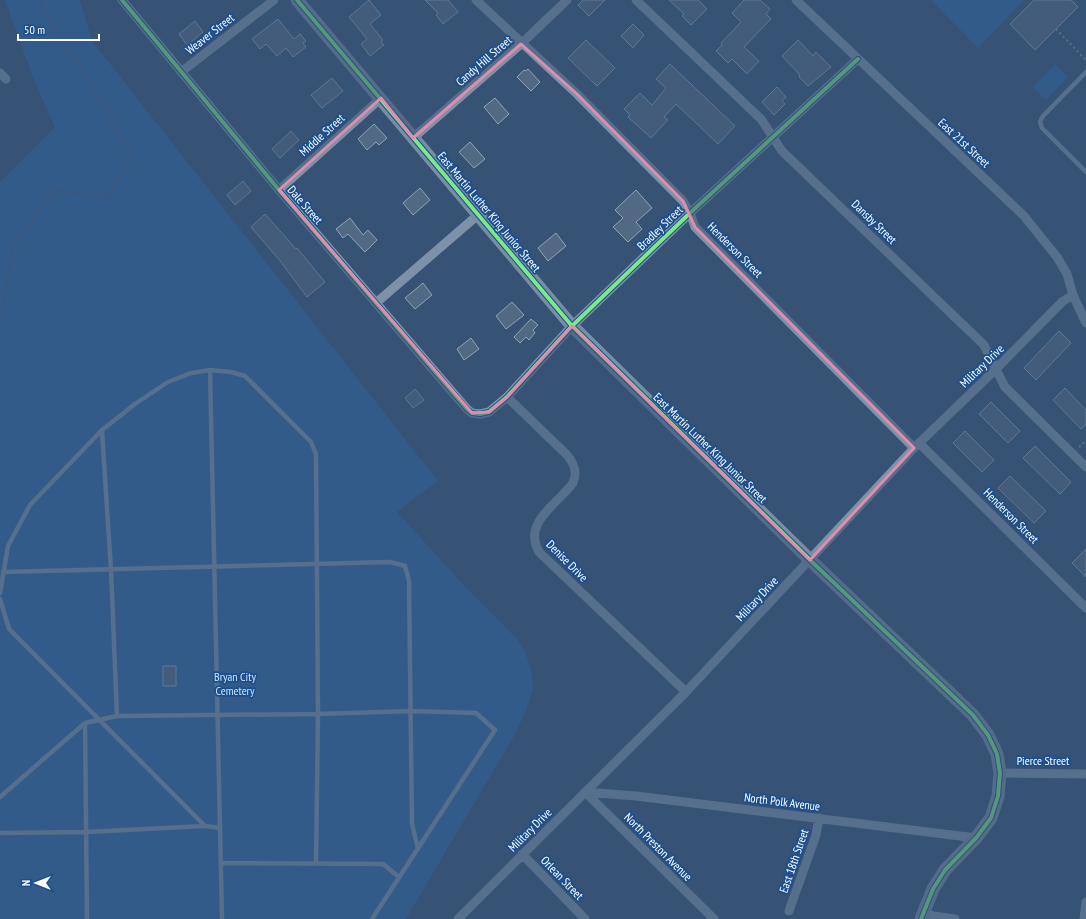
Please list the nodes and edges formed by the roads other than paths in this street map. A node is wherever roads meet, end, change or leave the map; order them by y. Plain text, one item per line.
1 (122, 0) edge
2 (274, 0) edge
3 (297, 0) edge
4 (476, 0) edge
5 (568, 0) edge
6 (636, 0) edge
7 (796, 0) edge
8 (521, 44) junction
9 (858, 59) junction
10 (180, 72) junction
11 (1086, 72) edge
12 (381, 98) junction
13 (414, 138) junction
14 (773, 138) junction
15 (1086, 172) edge
16 (279, 190) junction
17 (690, 213) junction
18 (479, 214) junction
19 (1073, 295) junction
20 (376, 303) junction
21 (1086, 323) edge
22 (572, 326) junction
23 (210, 370) junction
24 (995, 370) junction
25 (507, 397) junction
26 (480, 414) joint
27 (102, 430) junction
28 (916, 445) junction
29 (1086, 467) edge
30 (810, 560) junction
31 (317, 564) junction
32 (215, 567) junction
33 (111, 570) junction
34 (3, 572) junction
35 (0, 593) edge
36 (0, 599) edge
37 (1086, 608) edge
38 (686, 692) junction
39 (412, 711) junction
40 (218, 714) junction
41 (318, 714) junction
42 (116, 716) junction
43 (98, 719) junction
44 (85, 723) junction
45 (1000, 773) junction
46 (1086, 774) edge
47 (585, 792) junction
48 (0, 797) edge
49 (820, 818) junction
50 (205, 826) junction
51 (220, 828) junction
52 (86, 832) junction
53 (0, 833) edge
54 (976, 838) junction
55 (418, 849) junction
56 (522, 854) junction
57 (221, 863) junction
58 (316, 864) junction
59 (399, 877) junction
60 (1086, 902) edge
61 (789, 911) dead end
62 (922, 916) edge
63 (87, 919) edge
64 (222, 919) edge
65 (372, 919) edge
66 (458, 919) edge
67 (585, 919) edge
68 (714, 919) edge
69 (955, 919) edge
70 (1084, 919) edge

1 - 10 street, Dale Street
2 - 10 street, Weaver Street
3 - 12 street, East Martin Luther King Junior Street
4 - 8 street, Henderson Street
5 - 8 street, Candy Hill Street
6 - 14 street, Dansby Street
7 - 9 street, East 21st Street
8 - 13 street, Candy Hill Street
8 - 17 street, Henderson Street
9 - 14 street, Bradley Street
9 - 19 street, East 21st Street
10 - 16 street, Dale Street
11 - 15 lane
12 - 13 street, East Martin Luther King Junior Street
12 - 16 street, Middle Street
13 - 18 street, East Martin Luther King Junior Street
14 - 17 street, Bradley Street
14 - 24 street, Dansby Street
16 - 20 street, Dale Street
17 - 22 street, Bradley Street
17 - 28 street, Henderson Street
18 - 20 street
18 - 22 street, East Martin Luther King Junior Street
19 - 21 street, East 21st Street
19 - 24 street, Military Drive
20 - 26 street, Dale Street
22 - 25 street, Bradley Street
22 - 30 street, East Martin Luther King Junior Street
23 - 27 lane
23 - 31 lane
23 - 32 lane
24 - 28 street, Military Drive
24 - 29 street, Dansby Street
25 - 26 street, Bradley Street
25 - 38 street, Denise Drive
27 - 33 lane
27 - 34 lane
28 - 30 street, Military Drive
28 - 37 street, Henderson Street
30 - 38 street, Military Drive
30 - 45 street, East Martin Luther King Junior Street
31 - 32 lane
31 - 39 lane
31 - 41 lane
32 - 33 lane
32 - 40 lane
33 - 34 lane
33 - 42 lane
34 - 35 lane
36 - 43 lane
38 - 47 street, Military Drive
39 - 41 lane
39 - 55 lane
39 - 55 lane
40 - 41 lane
40 - 42 lane
40 - 51 lane
41 - 58 lane
42 - 43 lane
43 - 44 lane
43 - 50 lane
44 - 48 lane
44 - 52 lane
45 - 46 street, Pierce Street
45 - 54 street, East Martin Luther King Junior Street
47 - 49 street, North Polk Avenue
47 - 56 street, Military Drive
47 - 68 street, North Preston Avenue
49 - 54 street, North Polk Avenue
49 - 61 street, East 18th Street
50 - 51 lane
50 - 52 lane
51 - 57 lane
52 - 53 lane
52 - 63 lane
54 - 62 street, East Martin Luther King Junior Street
55 - 59 lane
56 - 66 street, Military Drive
56 - 67 street, Orlean Street
57 - 58 lane
57 - 64 lane
58 - 59 lane
59 - 65 lane
60 - 70 street
62 - 69 street

